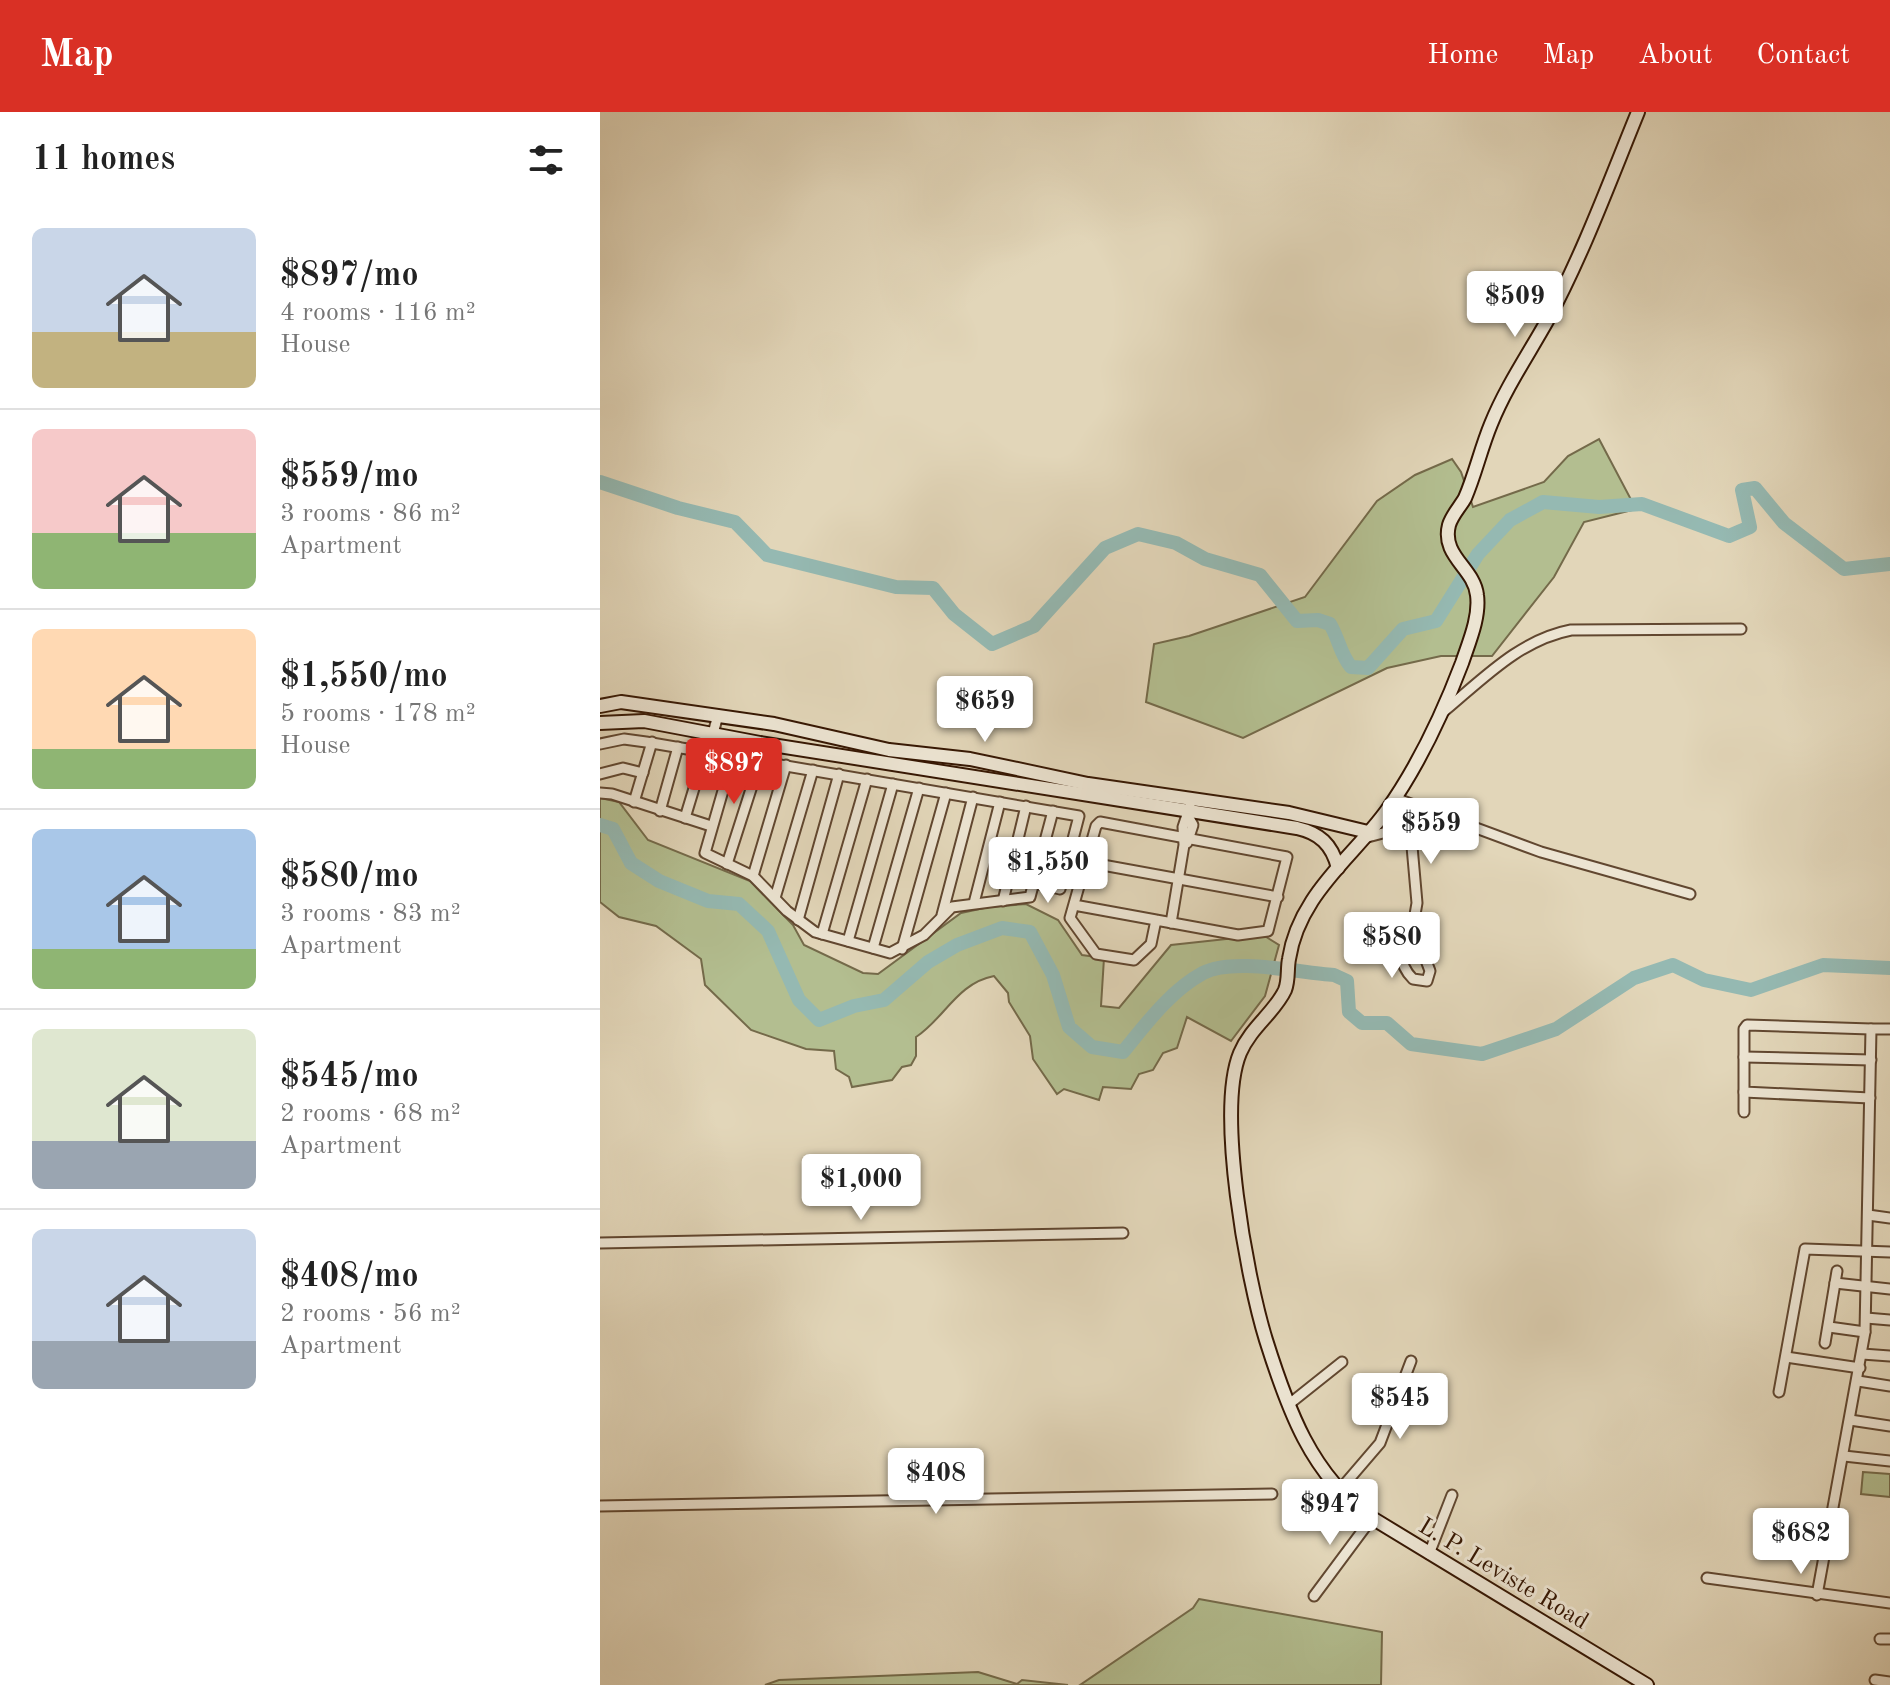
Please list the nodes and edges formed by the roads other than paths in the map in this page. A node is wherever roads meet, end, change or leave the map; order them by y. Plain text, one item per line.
1 (1638, 112) edge
2 (1741, 629) dead end
3 (600, 706) edge
4 (718, 715) junction
5 (1440, 715) junction
6 (600, 723) edge
7 (714, 734) junction
8 (652, 742) junction
9 (600, 744) edge
10 (678, 747) junction
11 (709, 752) junction
12 (733, 756) junction
13 (760, 761) junction
14 (786, 765) junction
15 (813, 770) junction
16 (643, 773) junction
17 (600, 774) edge
18 (839, 774) junction
19 (867, 779) junction
20 (893, 784) junction
21 (919, 788) junction
22 (600, 793) edge
23 (946, 793) junction
24 (973, 797) junction
25 (1395, 798) junction
26 (1191, 799) junction
27 (634, 802) junction
28 (1000, 802) junction
29 (1026, 806) junction
30 (660, 811) junction
31 (1053, 811) junction
32 (1189, 816) junction
33 (685, 818) junction
34 (711, 826) junction
35 (1317, 826) junction
36 (1366, 835) junction
37 (1185, 840) junction
38 (1086, 862) junction
39 (727, 864) junction
40 (1338, 868) junction
41 (753, 876) junction
42 (1178, 879) junction
43 (1034, 883) junction
44 (1690, 894) dead end
45 (1278, 897) junction
46 (775, 898) junction
47 (1003, 901) junction
48 (974, 903) junction
49 (1074, 905) junction
50 (941, 918) junction
51 (798, 920) junction
52 (1156, 920) junction
53 (1171, 923) junction
54 (1413, 926) junction
55 (822, 934) junction
56 (848, 941) junction
57 (873, 948) junction
58 (902, 949) junction
59 (1871, 1029) junction
60 (1890, 1029) edge
61 (1744, 1057) junction
62 (1871, 1060) junction
63 (1744, 1092) junction
64 (1870, 1098) junction
65 (1744, 1112) dead end
66 (1868, 1215) junction
67 (1890, 1218) edge
68 (1123, 1233) dead end
69 (600, 1243) edge
70 (1867, 1250) junction
71 (1890, 1252) edge
72 (1837, 1271) dead end
73 (1835, 1283) junction
74 (1866, 1286) junction
75 (1890, 1289) edge
76 (1866, 1318) junction
77 (1890, 1320) edge
78 (1829, 1327) junction
79 (1865, 1332) junction
80 (1825, 1343) dead end
81 (1862, 1354) junction
82 (1890, 1356) edge
83 (1786, 1357) junction
84 (1411, 1361) dead end
85 (1342, 1362) dead end
86 (1860, 1368) junction
87 (1858, 1381) junction
88 (1890, 1386) edge
89 (1779, 1392) dead end
90 (1288, 1405) junction
91 (1850, 1420) junction
92 (1890, 1426) edge
93 (1844, 1456) junction
94 (1890, 1461) edge
95 (1338, 1492) junction
96 (1272, 1494) dead end
97 (1452, 1495) dead end
98 (600, 1506) edge
99 (1372, 1518) junction
100 (1429, 1554) junction
101 (1707, 1578) dead end
102 (1817, 1595) junction
103 (1314, 1596) dead end
104 (1890, 1603) edge
105 (1875, 1680) dead end
106 (1890, 1682) edge
107 (1647, 1685) edge

1 - 5 main road, L. P. Leviste Road
2 - 5 street
3 - 4 main road
4 - 7 street
4 - 26 main road
5 - 25 main road, L. P. Leviste Road
6 - 7 main road
7 - 11 street
7 - 32 main road
8 - 9 street
8 - 10 street
8 - 16 street
10 - 11 street
10 - 30 street
11 - 12 street
11 - 33 street
12 - 13 street
12 - 34 street
13 - 14 street
13 - 39 street
14 - 15 street
14 - 41 street
15 - 18 street
15 - 46 street
16 - 17 street
16 - 27 street
18 - 19 street
18 - 51 street
19 - 20 street
19 - 55 street
20 - 21 street
20 - 56 street
21 - 23 street
21 - 57 street
22 - 27 street
23 - 24 street
23 - 58 street
24 - 28 street
24 - 50 street
25 - 36 main road, L. P. Leviste Road
25 - 44 street
26 - 32 street
26 - 35 main road
27 - 30 street
28 - 29 street
28 - 48 street
29 - 31 street
29 - 47 street
30 - 33 street
31 - 43 street
31 - 43 street
32 - 35 main road
32 - 37 street
33 - 34 street
34 - 39 street
35 - 36 main road
35 - 40 main road
36 - 40 main road, L. P. Leviste Road
36 - 54 street
37 - 38 street
37 - 42 street
37 - 45 street
38 - 42 street
38 - 49 street
39 - 41 street
40 - 90 main road, L. P. Leviste Road
41 - 46 street
42 - 45 street
42 - 53 street
43 - 47 street
45 - 53 street
46 - 51 street
47 - 48 street
48 - 50 street
49 - 52 street
49 - 52 street
50 - 58 street
51 - 55 street
52 - 53 street
54 - 54 street
55 - 56 street
56 - 57 street
57 - 58 street
59 - 60 street
59 - 61 street
59 - 62 street
61 - 62 street
61 - 63 street
62 - 64 street
63 - 64 street
63 - 65 street
64 - 66 street
66 - 67 street
66 - 70 street
68 - 69 street
70 - 71 street
70 - 74 street
70 - 83 street
72 - 73 street
73 - 74 street
73 - 78 street
74 - 75 street
74 - 76 street
76 - 77 street
76 - 79 street
78 - 79 street
78 - 80 street
79 - 81 street
81 - 82 street
81 - 86 street
83 - 86 street
83 - 89 street
84 - 95 street
85 - 90 street
86 - 87 street
87 - 88 street
87 - 91 street
90 - 95 main road, L. P. Leviste Road
91 - 92 street
91 - 93 street
93 - 94 street
93 - 102 street
95 - 99 main road, L. P. Leviste Road
96 - 98 street
97 - 100 street
99 - 100 main road, L. P. Leviste Road
99 - 103 street
100 - 107 main road, L. P. Leviste Road
101 - 102 street
102 - 104 street
105 - 106 street

